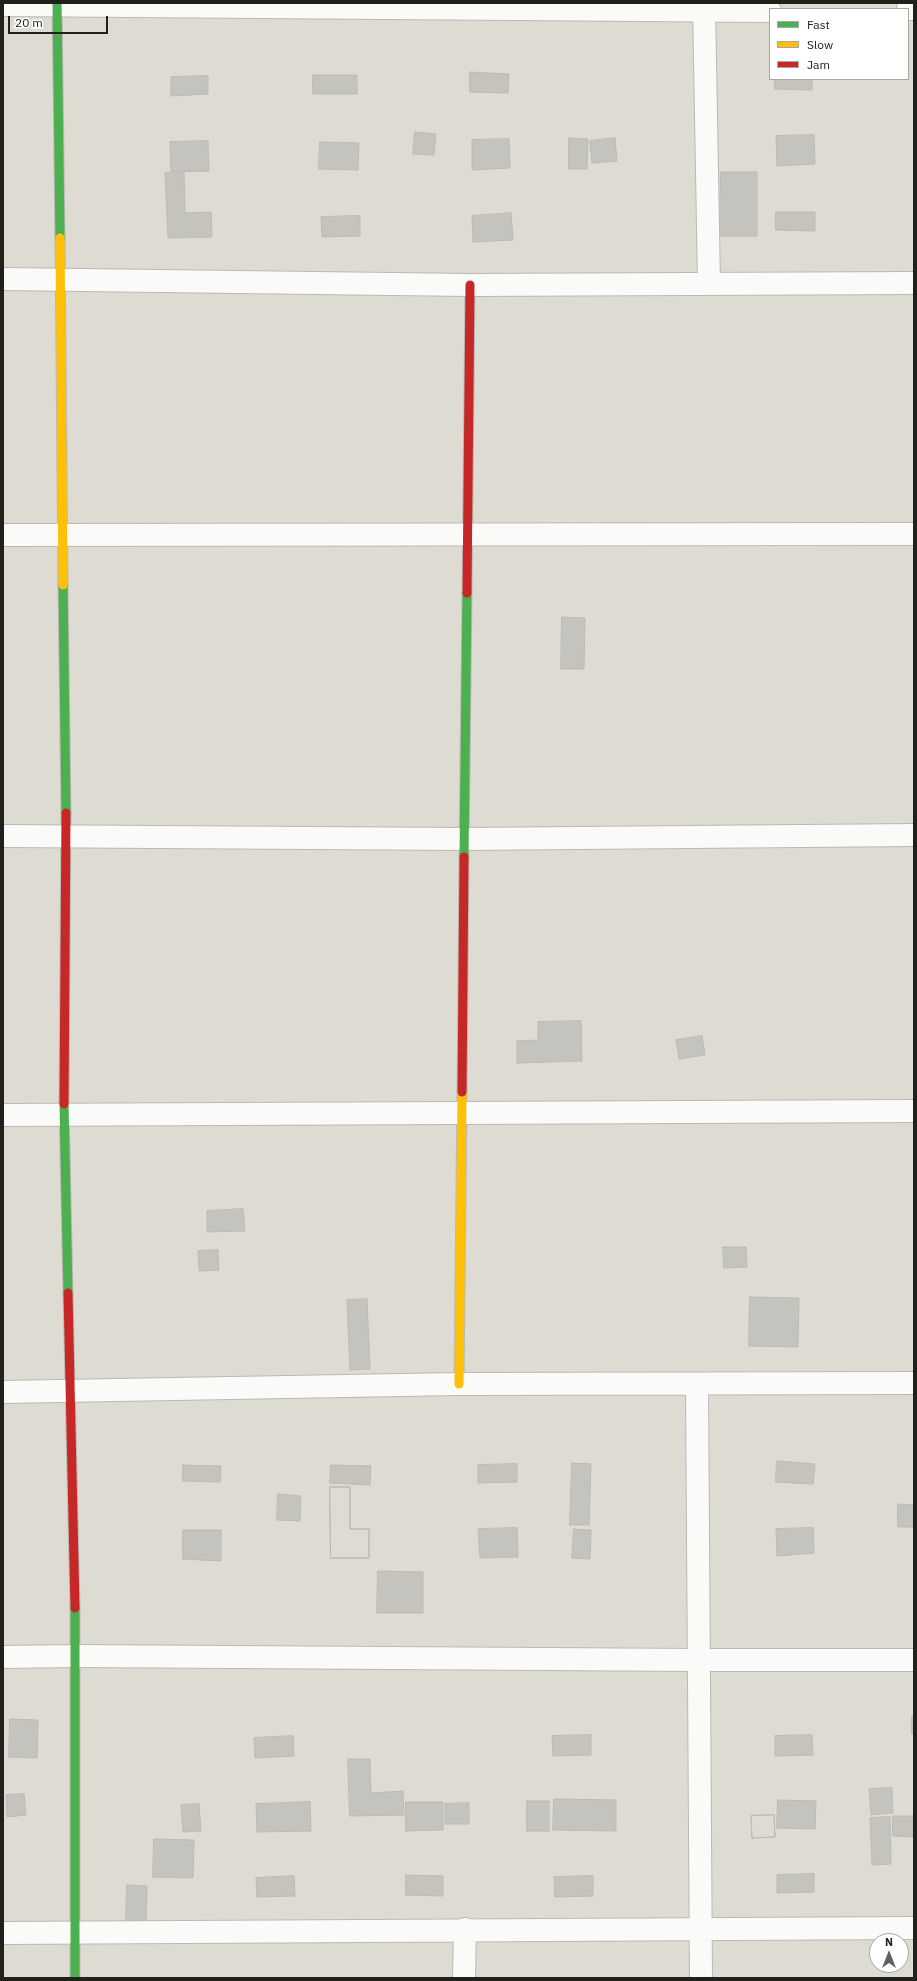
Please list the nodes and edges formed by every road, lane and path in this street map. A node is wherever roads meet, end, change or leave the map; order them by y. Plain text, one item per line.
1 (57, 4) edge
2 (3, 5) edge
3 (704, 7) edge
4 (769, 11) edge
5 (3, 279) edge
6 (60, 279) junction
7 (914, 283) edge
8 (709, 284) junction
9 (470, 285) junction
10 (64, 534) junction
11 (914, 534) edge
12 (3, 535) edge
13 (468, 535) junction
14 (914, 835) edge
15 (3, 836) edge
16 (66, 836) junction
17 (465, 839) junction
18 (914, 1110) edge
19 (462, 1112) junction
20 (3, 1115) edge
21 (64, 1115) junction
22 (459, 1384) junction
23 (697, 1384) junction
24 (914, 1384) edge
25 (71, 1391) junction
26 (3, 1392) edge
27 (76, 1656) junction
28 (3, 1657) edge
29 (699, 1660) junction
30 (914, 1660) edge
31 (914, 1928) edge
32 (465, 1929) junction
33 (701, 1929) junction
34 (3, 1933) edge
35 (75, 1933) junction
36 (75, 1978) edge
37 (464, 1978) edge
38 (701, 1978) edge

1 - 2 street
1 - 3 street
1 - 6 street
3 - 4 street
3 - 8 street
5 - 6 street
6 - 9 street
6 - 10 street
7 - 8 street
8 - 9 street
9 - 13 street
10 - 12 street
10 - 13 street
10 - 16 street
11 - 13 street
13 - 17 street
14 - 17 street
15 - 16 street
16 - 17 street
16 - 21 street
17 - 19 street
18 - 19 street
19 - 21 street
19 - 22 street
20 - 21 street
21 - 25 street
22 - 23 street
22 - 25 street
23 - 24 street
23 - 29 street
25 - 26 street
25 - 27 street
27 - 28 street
27 - 29 street
27 - 35 street
29 - 30 street
29 - 33 street
31 - 33 street
32 - 33 street
32 - 35 street
32 - 37 street
33 - 38 street
34 - 35 street
35 - 36 street

